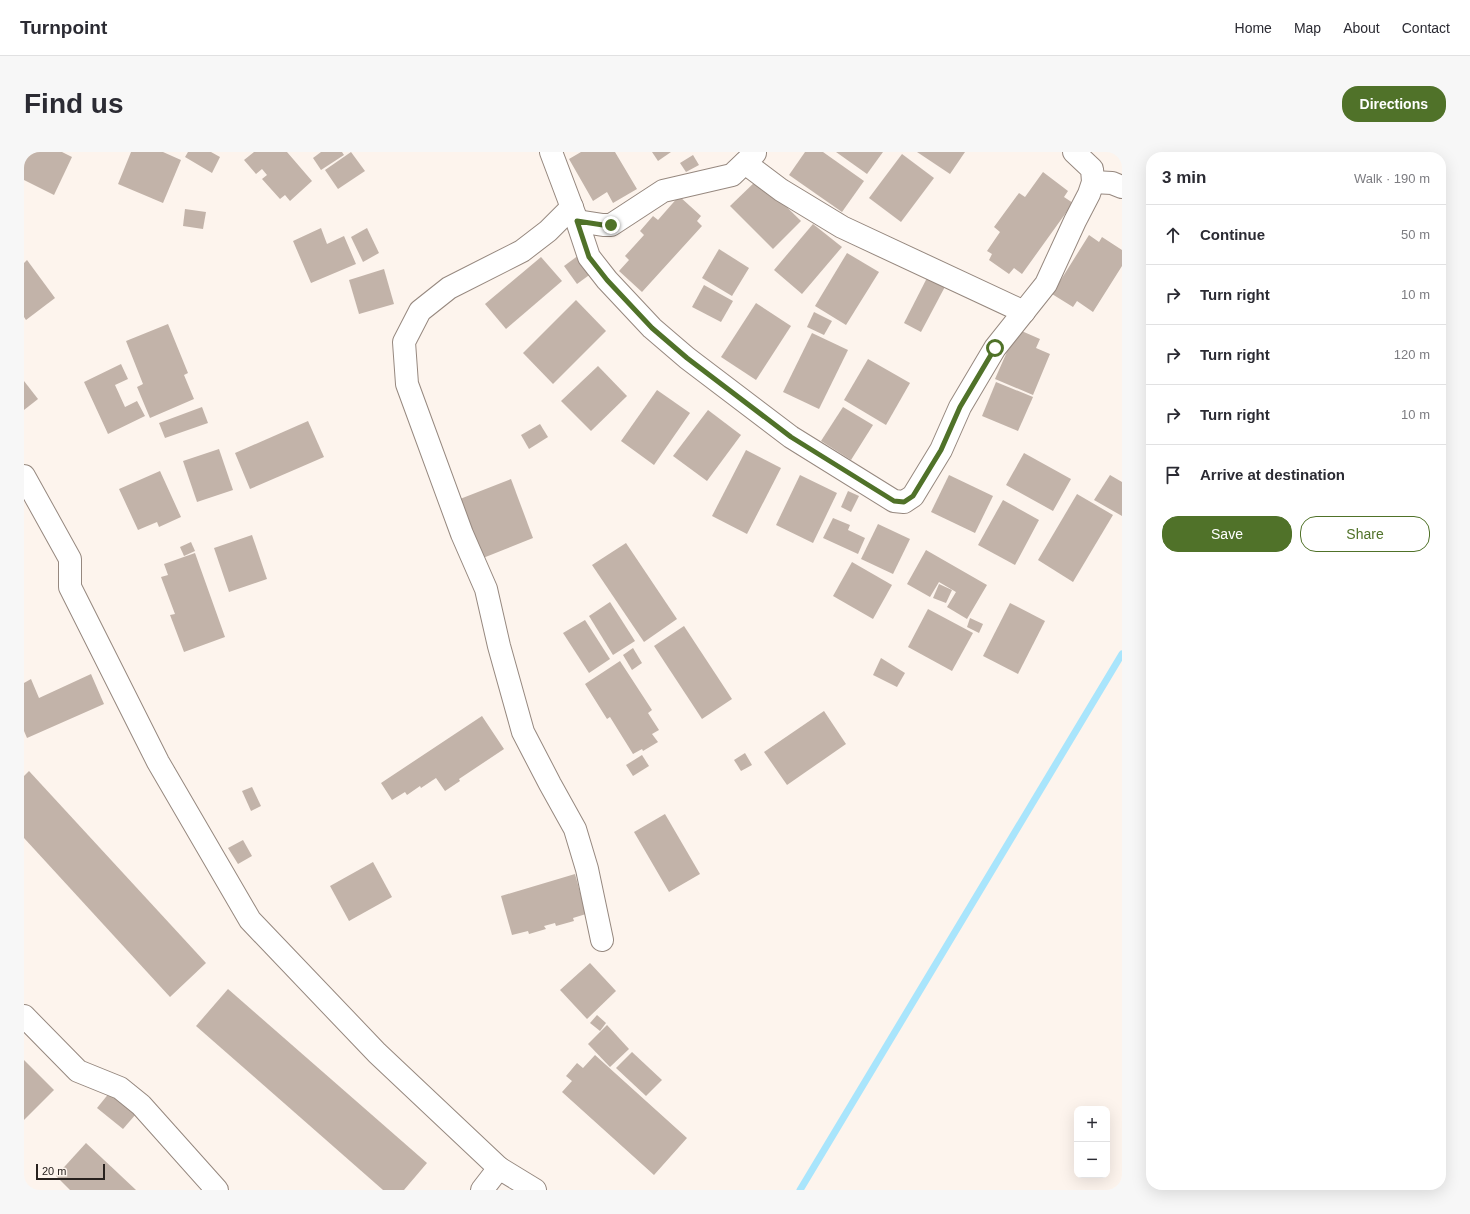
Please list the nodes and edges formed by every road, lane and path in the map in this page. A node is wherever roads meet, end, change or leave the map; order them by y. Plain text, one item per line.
1 (551, 152) edge
2 (1074, 152) edge
3 (751, 158) edge
4 (1093, 182) junction
5 (1122, 187) edge
6 (575, 214) junction
7 (1024, 312) junction
8 (24, 476) edge
9 (602, 940) dead end
10 (24, 1016) edge
11 (499, 1168) junction
12 (217, 1190) edge
13 (482, 1190) edge
14 (535, 1190) edge

1 - 6 street
2 - 4 street
3 - 6 street
3 - 7 street
4 - 5 street
4 - 7 street
6 - 7 street
6 - 9 street
8 - 11 street
10 - 12 street
11 - 13 street
11 - 14 street

